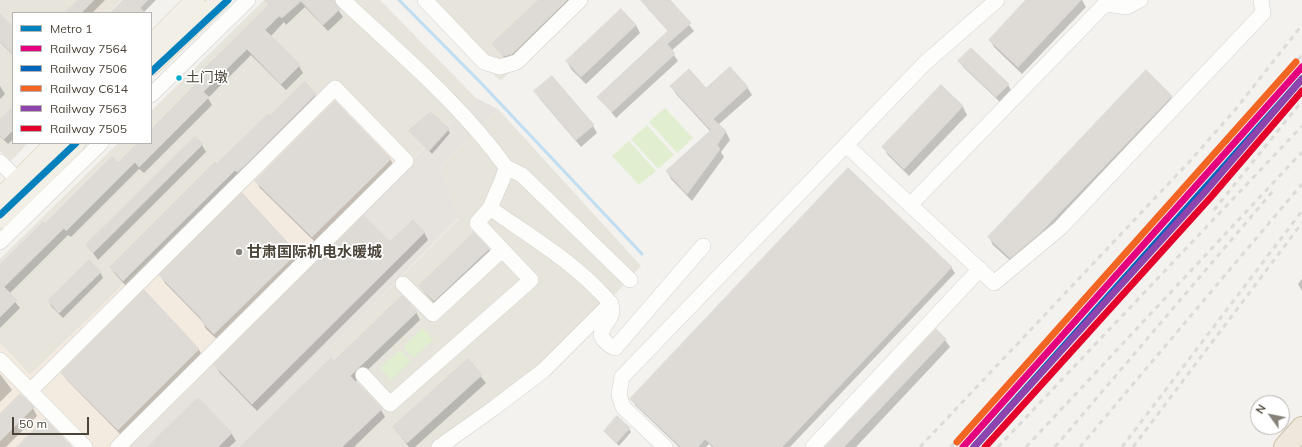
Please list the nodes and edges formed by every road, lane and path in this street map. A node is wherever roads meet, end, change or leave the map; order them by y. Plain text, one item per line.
1 (195, 0) edge
2 (220, 0) edge
3 (248, 0) edge
4 (343, 0) edge
5 (425, 0) edge
6 (580, 0) edge
7 (997, 0) edge
8 (1140, 0) edge
9 (1261, 0) edge
10 (1107, 2) edge
11 (152, 44) edge
12 (152, 65) edge
13 (152, 94) edge
14 (54, 144) edge
15 (75, 144) edge
16 (100, 144) edge
17 (846, 145) junction
18 (0, 162) edge
19 (506, 167) junction
20 (18, 180) junction
21 (0, 198) edge
22 (910, 205) junction
23 (490, 208) junction
24 (0, 219) edge
25 (0, 242) edge
26 (703, 246) dead end
27 (502, 250) junction
28 (980, 269) junction
29 (630, 280) dead end
30 (403, 284) dead end
31 (611, 303) junction
32 (0, 360) edge
33 (363, 375) dead end
34 (30, 391) junction
35 (1302, 428) edge
36 (85, 447) edge
37 (118, 447) edge
38 (439, 447) edge
39 (665, 447) edge
40 (813, 447) edge
41 (1285, 447) edge

1 - 11 main road
2 - 12 main road
3 - 13 street
4 - 19 street
5 - 6 street
7 - 17 street
8 - 10 street
9 - 28 street
10 - 22 street
14 - 20 main road
15 - 24 main road
16 - 25 street
17 - 22 street
17 - 39 street
18 - 20 street
19 - 23 street
19 - 29 street
20 - 21 main road
22 - 28 street
23 - 27 street
23 - 31 street
26 - 31 street
27 - 30 street
27 - 33 street
28 - 40 street
31 - 38 street
32 - 34 street
34 - 36 street
34 - 37 street
35 - 41 highway

